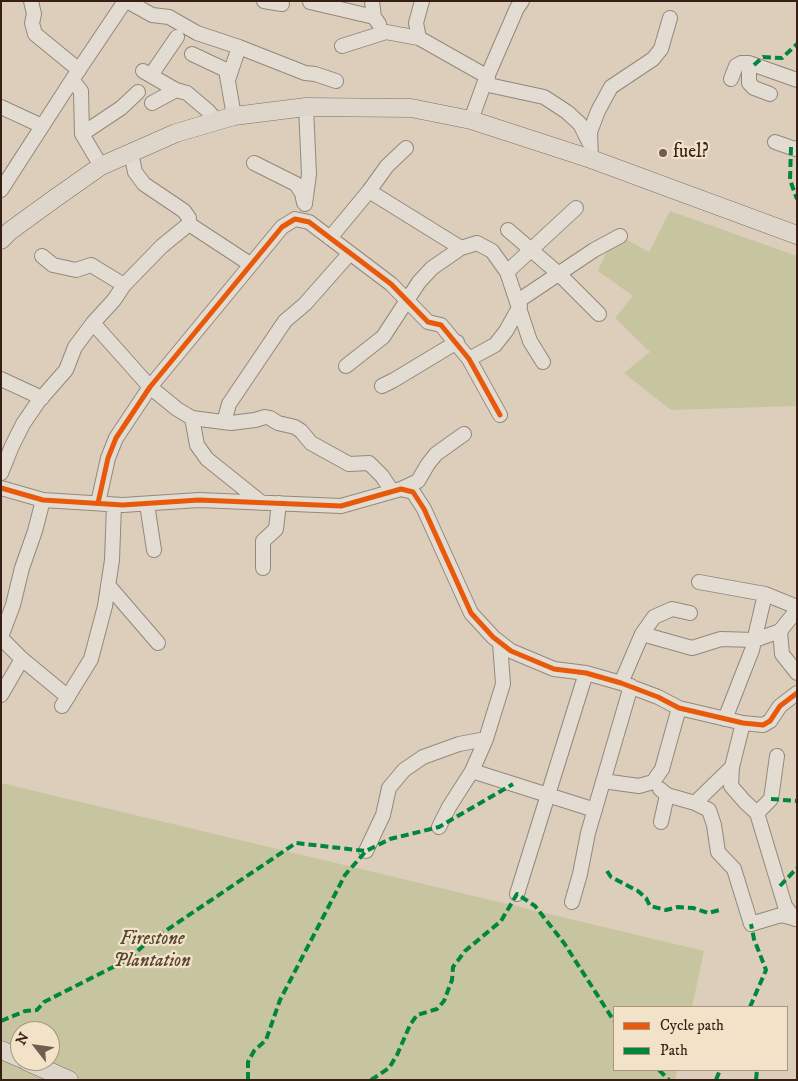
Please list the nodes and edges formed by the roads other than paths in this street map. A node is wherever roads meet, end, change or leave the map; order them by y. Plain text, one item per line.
1 (126, 1) edge
2 (264, 1) edge
3 (372, 1) edge
4 (422, 1) edge
5 (33, 2) edge
6 (310, 2) edge
7 (519, 2) edge
8 (282, 4) dead end
9 (374, 17) junction
10 (670, 18) dead end
11 (386, 32) junction
12 (177, 37) dead end
13 (419, 38) junction
14 (342, 46) dead end
15 (239, 47) junction
16 (192, 54) dead end
17 (749, 63) junction
18 (75, 75) junction
19 (731, 79) dead end
20 (228, 80) junction
21 (486, 80) junction
22 (797, 80) edge
23 (336, 81) dead end
24 (176, 90) junction
25 (138, 92) dead end
26 (770, 94) dead end
27 (152, 103) dead end
28 (1, 107) edge
29 (306, 107) junction
30 (226, 119) junction
31 (471, 120) junction
32 (42, 126) junction
33 (82, 134) junction
34 (775, 142) dead end
35 (406, 148) dead end
36 (797, 148) edge
37 (590, 151) junction
38 (131, 153) junction
39 (254, 163) dead end
40 (101, 166) junction
41 (1, 190) edge
42 (369, 191) junction
43 (305, 204) junction
44 (576, 208) dead end
45 (300, 220) junction
46 (189, 224) junction
47 (508, 230) dead end
48 (797, 235) edge
49 (620, 236) dead end
50 (330, 238) junction
51 (1, 240) edge
52 (461, 248) junction
53 (531, 250) junction
54 (350, 253) junction
55 (42, 256) dead end
56 (250, 264) junction
57 (507, 272) junction
58 (559, 274) junction
59 (124, 285) junction
60 (408, 300) junction
61 (519, 304) junction
62 (599, 314) dead end
63 (93, 323) junction
64 (456, 342) junction
65 (469, 359) junction
66 (543, 362) dead end
67 (346, 366) dead end
68 (1, 379) edge
69 (382, 386) dead end
70 (150, 387) junction
71 (42, 398) junction
72 (500, 415) dead end
73 (192, 418) junction
74 (224, 422) junction
75 (464, 434) dead end
76 (1, 473) edge
77 (1, 488) edge
78 (397, 490) junction
79 (43, 500) junction
80 (262, 503) junction
81 (98, 504) junction
82 (147, 504) junction
83 (279, 504) junction
84 (114, 505) junction
85 (154, 550) dead end
86 (263, 568) dead end
87 (699, 582) dead end
88 (108, 585) junction
89 (765, 594) junction
90 (797, 608) edge
91 (690, 613) dead end
92 (780, 631) junction
93 (642, 634) junction
94 (1, 637) edge
95 (755, 640) junction
96 (158, 643) dead end
97 (500, 643) junction
98 (22, 659) junction
99 (797, 673) edge
100 (586, 674) junction
101 (626, 684) junction
102 (1, 695) edge
103 (795, 696) edge
104 (679, 708) junction
105 (725, 719) junction
106 (743, 723) junction
107 (486, 739) junction
108 (777, 756) dead end
109 (732, 767) junction
110 (472, 771) junction
111 (603, 781) junction
112 (653, 782) junction
113 (548, 795) junction
114 (667, 795) junction
115 (696, 803) junction
116 (595, 810) junction
117 (757, 812) junction
118 (661, 822) dead end
119 (439, 827) dead end
120 (366, 851) dead end
121 (517, 894) dead end
122 (572, 902) dead end
123 (796, 919) edge
124 (49, 1071) edge
125 (69, 1080) edge

1 - 15 street
1 - 18 street
2 - 8 street
3 - 9 street
4 - 13 street
5 - 18 street
6 - 9 street
7 - 21 street
9 - 11 street
10 - 37 street
11 - 13 street
11 - 14 street
12 - 24 street
13 - 21 street
15 - 20 street
15 - 23 street
16 - 20 street
17 - 19 street
17 - 22 street
17 - 26 street
18 - 32 street
18 - 33 street
20 - 30 street
21 - 31 street
21 - 37 street
24 - 27 street
24 - 30 street
25 - 33 street
28 - 32 street
29 - 30 main road
29 - 31 main road
29 - 43 street
30 - 38 main road
31 - 37 main road
32 - 41 street
33 - 40 street
34 - 36 street
35 - 42 street
37 - 48 main road
38 - 40 main road
38 - 46 street
39 - 43 street
40 - 51 main road
42 - 50 street
42 - 52 street
43 - 45 street
44 - 53 street
45 - 50 street
45 - 56 street
46 - 56 street
46 - 59 street
47 - 53 street
49 - 58 street
50 - 54 street
52 - 57 street
52 - 60 street
53 - 57 street
53 - 58 street
54 - 60 street
54 - 74 street
55 - 59 street
56 - 70 street
57 - 61 street
58 - 61 street
58 - 62 street
59 - 63 street
60 - 64 street
60 - 67 street
61 - 65 street
61 - 66 street
63 - 70 street
63 - 71 street
64 - 65 street
64 - 69 street
65 - 72 street
68 - 71 street
70 - 73 street
70 - 81 street
71 - 76 street
73 - 74 street
73 - 80 street
74 - 78 street
75 - 78 street
77 - 79 street
78 - 83 street
78 - 97 street
79 - 81 street
79 - 94 street
80 - 82 street
80 - 83 street
81 - 84 street
82 - 84 street
82 - 85 street
83 - 86 street
84 - 88 street
87 - 89 street
88 - 96 street
88 - 98 street
89 - 90 street
89 - 95 street
90 - 92 street
91 - 93 street
92 - 95 street
92 - 99 street
93 - 95 street
93 - 101 street
94 - 98 street
95 - 105 street
97 - 100 street
97 - 107 street
98 - 102 street
100 - 101 street
100 - 113 street
101 - 104 street
101 - 111 street
103 - 106 street
104 - 105 street
104 - 112 street
105 - 106 street
106 - 109 street
107 - 110 street
107 - 120 street
108 - 117 street
109 - 115 street
109 - 117 street
110 - 113 street
110 - 119 street
111 - 112 street
111 - 116 street
112 - 114 street
113 - 116 street
113 - 121 street
114 - 115 street
114 - 118 street
115 - 123 street
116 - 122 street
117 - 123 street
124 - 125 main road

